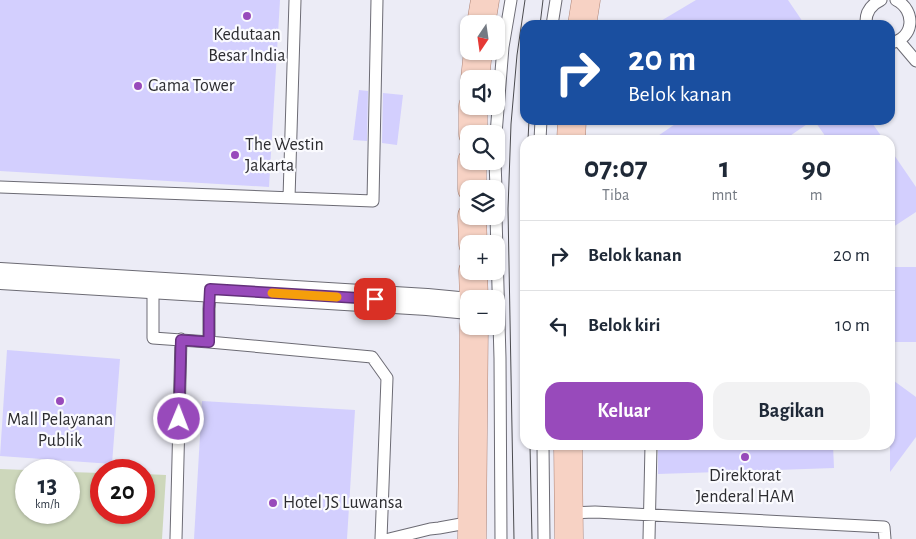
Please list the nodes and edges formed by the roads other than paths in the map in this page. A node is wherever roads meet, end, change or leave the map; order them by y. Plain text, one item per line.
1 (295, 0) edge
2 (377, 0) edge
3 (485, 0) edge
4 (511, 0) edge
5 (556, 0) edge
6 (586, 0) edge
7 (881, 0) edge
8 (896, 0) edge
9 (483, 15) edge
10 (553, 20) edge
11 (583, 20) edge
12 (866, 20) edge
13 (895, 42) edge
14 (895, 43) edge
15 (916, 61) edge
16 (497, 125) edge
17 (0, 187) edge
18 (289, 198) junction
19 (496, 225) edge
20 (0, 276) edge
21 (153, 286) junction
22 (210, 289) junction
23 (460, 305) edge
24 (474, 335) edge
25 (181, 340) junction
26 (209, 342) junction
27 (543, 450) edge
28 (568, 450) edge
29 (651, 450) edge
30 (650, 515) junction
31 (569, 526) edge
32 (472, 531) edge
33 (176, 539) edge
34 (381, 539) edge
35 (389, 539) edge
36 (501, 539) edge
37 (544, 539) edge
38 (649, 539) edge
39 (884, 539) edge

1 - 18 lane
2 - 18 lane
3 - 9 main road
4 - 16 lane
5 - 10 lane
6 - 11 main road
7 - 12 lane
8 - 13 lane
14 - 15 lane
17 - 18 lane
19 - 36 lane
20 - 21 street
21 - 22 street
21 - 25 lane
22 - 23 street
22 - 26 lane
24 - 32 main road
25 - 26 lane
25 - 33 lane
26 - 34 lane
27 - 37 lane
28 - 31 main road
29 - 30 lane
30 - 31 lane
30 - 38 lane
30 - 39 lane
32 - 35 lane

